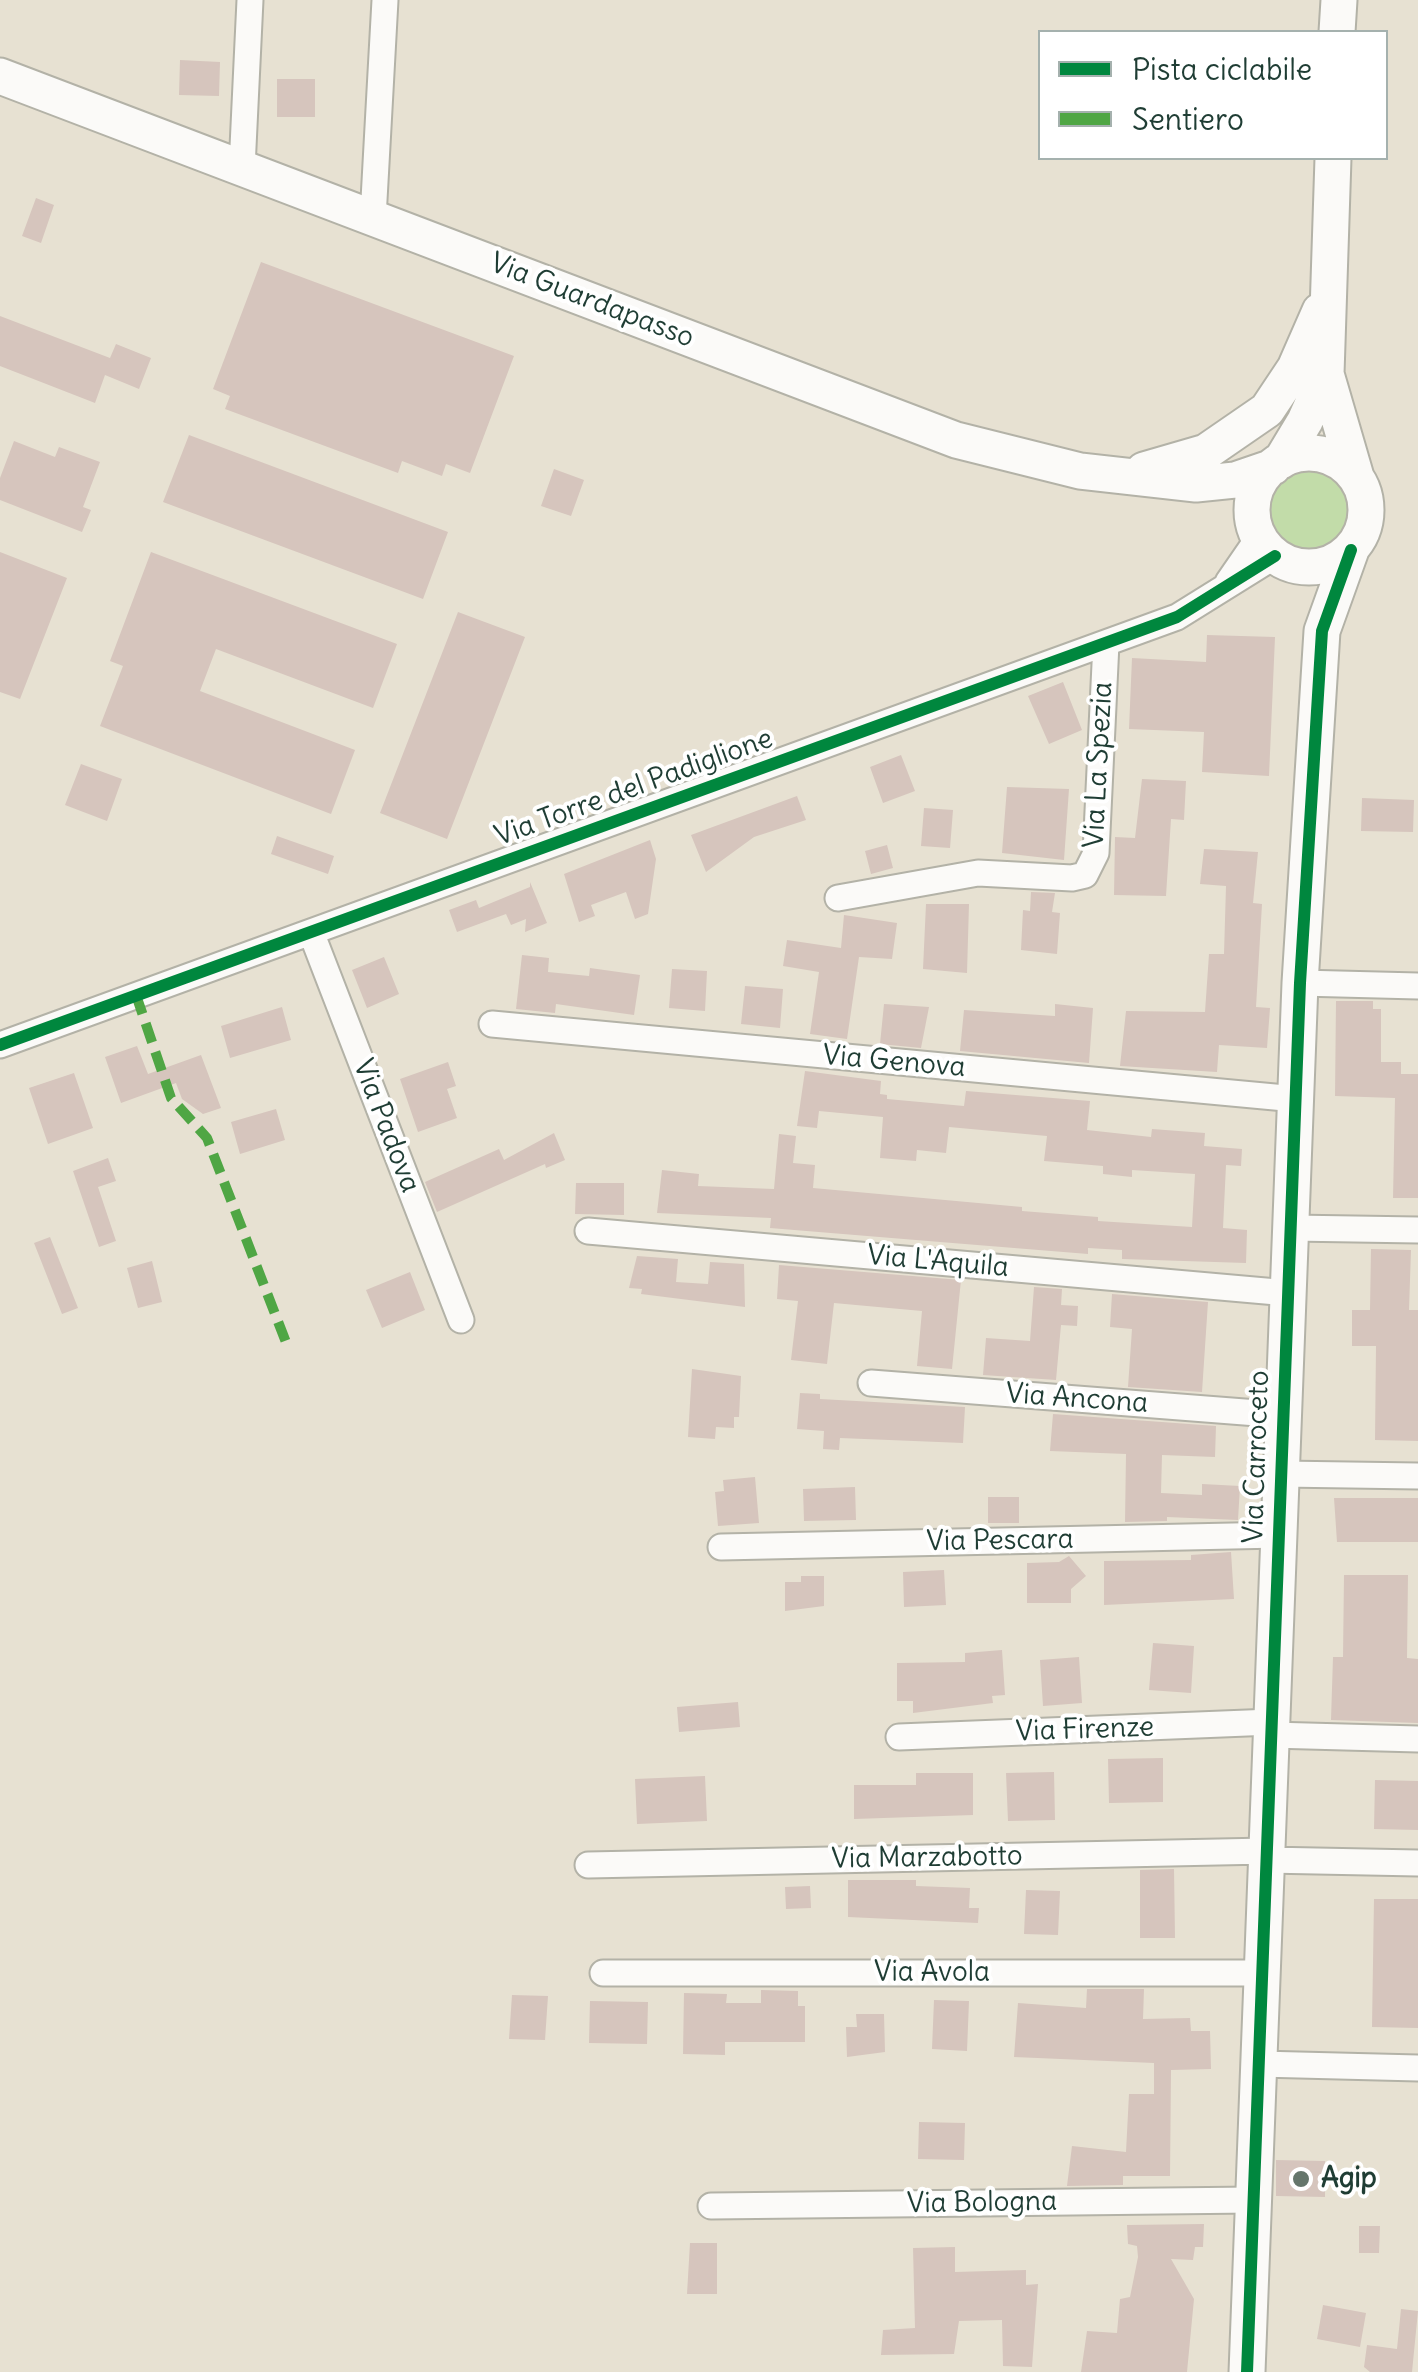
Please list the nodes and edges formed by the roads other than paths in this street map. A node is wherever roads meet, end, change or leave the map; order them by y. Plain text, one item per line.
1 (250, 0) edge
2 (384, 0) edge
3 (1338, 0) edge
4 (1338, 30) edge
5 (0, 76) edge
6 (1333, 160) edge
7 (242, 168) junction
8 (373, 218) junction
9 (1328, 292) junction
10 (1326, 374) junction
11 (1277, 464) junction
12 (1116, 476) junction
13 (1356, 476) junction
14 (1196, 484) junction
15 (1269, 546) junction
16 (1350, 550) junction
17 (1322, 632) junction
18 (1106, 643) junction
19 (838, 898) dead end
20 (311, 932) junction
21 (1300, 983) junction
22 (1418, 986) edge
23 (492, 1024) dead end
24 (0, 1045) edge
25 (1296, 1099) junction
26 (1291, 1228) junction
27 (588, 1230) dead end
28 (1418, 1230) edge
29 (1288, 1293) junction
30 (460, 1320) dead end
31 (871, 1383) dead end
32 (1283, 1415) junction
33 (1281, 1474) junction
34 (1418, 1476) edge
35 (1279, 1535) junction
36 (721, 1548) dead end
37 (1271, 1729) junction
38 (899, 1737) dead end
39 (1418, 1739) edge
40 (1267, 1855) junction
41 (1418, 1862) edge
42 (588, 1865) dead end
43 (602, 1973) dead end
44 (1262, 1974) junction
45 (1258, 2064) junction
46 (1418, 2068) edge
47 (1254, 2200) junction
48 (711, 2206) dead end
49 (1247, 2372) edge

1 - 7 street
2 - 8 street
3 - 4 street
5 - 7 street, Via Guardapasso
6 - 9 street
7 - 8 street, Via Guardapasso
8 - 12 street, Via Guardapasso
9 - 10 street
9 - 12 street
10 - 11 street
10 - 13 street
11 - 13 street
11 - 14 street, Via Guardapasso
11 - 15 street
12 - 14 street, Via Guardapasso
13 - 16 street
14 - 15 street, Via Guardapasso
15 - 16 street
15 - 17 street, Via Carroceto
15 - 18 street, Via Torre del Padiglione
16 - 17 street, Via Carroceto
17 - 21 street, Via Carroceto
18 - 19 street, Via La Spezia
18 - 20 street, Via Torre del Padiglione
20 - 24 street, Via Torre del Padiglione
20 - 30 street, Via Padova
21 - 22 street
21 - 25 street, Via Carroceto
23 - 25 street, Via Genova
25 - 26 street, Via Carroceto
26 - 28 street
26 - 29 street, Via Carroceto
27 - 29 street, Via L'Aquila
29 - 32 street, Via Carroceto
31 - 32 street, Via Ancona
32 - 33 street, Via Carroceto
33 - 34 street
33 - 35 street, Via Carroceto
35 - 36 street, Via Pescara
35 - 37 street, Via Carroceto
37 - 38 street, Via Firenze
37 - 39 street, Via Firenze
37 - 40 street, Via Carroceto
40 - 41 street, Via Marzabotto
40 - 42 street, Via Marzabotto
40 - 44 street, Via Carroceto
43 - 44 street, Via Avola
44 - 45 street, Via Carroceto
45 - 46 street
45 - 47 street, Via Carroceto
47 - 48 street, Via Bologna
47 - 49 street, Via Carroceto

